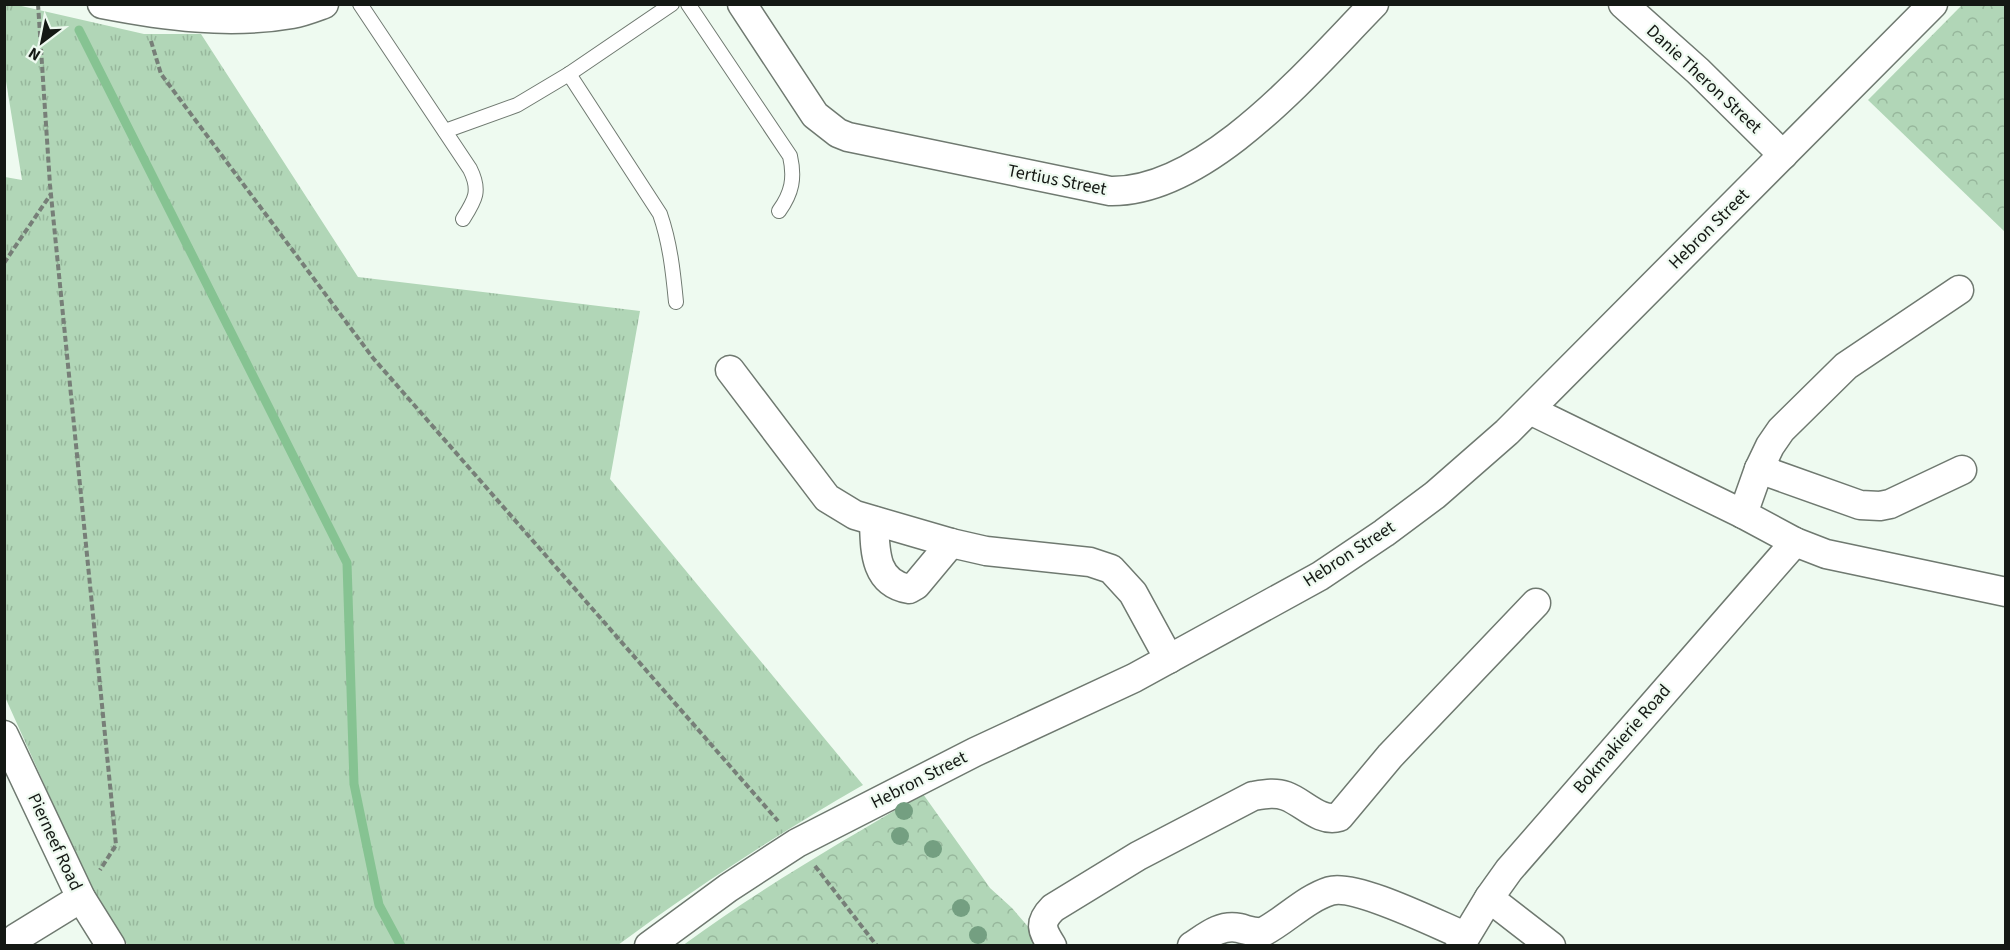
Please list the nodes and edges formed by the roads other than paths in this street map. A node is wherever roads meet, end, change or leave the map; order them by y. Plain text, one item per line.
1 (102, 4) edge
2 (324, 4) edge
3 (360, 4) edge
4 (672, 4) edge
5 (688, 4) edge
6 (742, 4) edge
7 (1374, 4) edge
8 (1623, 4) edge
9 (1933, 4) edge
10 (569, 74) junction
11 (445, 131) junction
12 (1783, 154) junction
13 (779, 211) dead end
14 (463, 219) dead end
15 (1959, 290) dead end
16 (676, 302) dead end
17 (730, 370) dead end
18 (1530, 410) junction
19 (1759, 469) junction
20 (1962, 470) dead end
21 (1743, 514) junction
22 (874, 521) junction
23 (1795, 542) junction
24 (951, 543) junction
25 (2006, 592) edge
26 (1536, 603) dead end
27 (1169, 659) junction
28 (4, 735) edge
29 (81, 898) junction
30 (1489, 898) junction
31 (1463, 941) edge
32 (7, 945) edge
33 (111, 945) edge
34 (649, 945) edge
35 (1052, 945) edge
36 (1192, 945) edge
37 (1551, 945) edge

1 - 2 street
3 - 11 lane
4 - 10 lane
5 - 13 lane
6 - 7 street, Tertius Street
8 - 12 street, Danie Theron Street
9 - 12 street, Hebron Street
10 - 11 lane
10 - 16 lane
11 - 14 lane
12 - 18 street, Hebron Street
15 - 19 street
17 - 22 street
18 - 21 street
18 - 27 street, Hebron Street
19 - 20 street
19 - 21 street
21 - 23 street
22 - 24 street
22 - 24 street
23 - 25 street
23 - 30 street, Bokmakierie Road
24 - 27 street
26 - 35 street
27 - 34 street, Hebron Street
28 - 29 street, Pierneef Road
29 - 32 street
29 - 33 street, Pierneef Road
30 - 31 street, Bokmakierie Road
30 - 37 street
31 - 36 street

